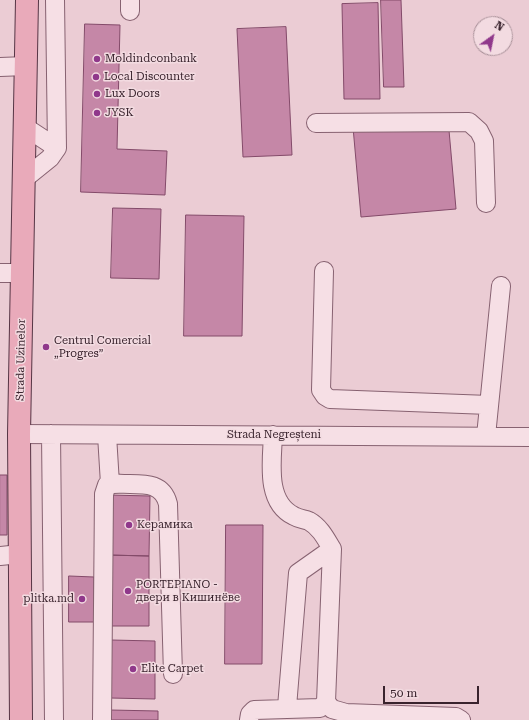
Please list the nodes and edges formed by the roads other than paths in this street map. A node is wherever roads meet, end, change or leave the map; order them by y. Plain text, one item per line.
1 (27, 0) edge
2 (55, 0) edge
3 (26, 66) junction
4 (0, 67) edge
5 (316, 122) dead end
6 (25, 128) junction
7 (57, 148) junction
8 (24, 179) junction
9 (486, 203) dead end
10 (324, 271) dead end
11 (0, 273) edge
12 (22, 273) junction
13 (502, 286) dead end
14 (489, 404) junction
15 (20, 434) junction
16 (52, 434) junction
17 (107, 435) junction
18 (273, 435) junction
19 (486, 436) junction
20 (529, 436) edge
21 (110, 484) junction
22 (332, 549) junction
23 (10, 555) edge
24 (173, 674) dead end
25 (326, 702) junction
26 (287, 707) junction
27 (22, 720) edge
28 (54, 720) edge
29 (102, 720) edge
30 (249, 720) edge
31 (461, 720) edge

1 - 3 main road, Strada Uzinelor
2 - 7 street
3 - 4 street
3 - 6 main road, Strada Uzinelor
5 - 9 street
6 - 7 street
6 - 8 main road, Strada Uzinelor
7 - 8 street
8 - 12 main road, Strada Uzinelor
10 - 14 street
11 - 12 street
12 - 15 main road, Strada Uzinelor
13 - 14 street
14 - 19 street
15 - 16 street, Strada Negreșteni
15 - 23 main road, Strada Uzinelor
16 - 17 street, Strada Negreșteni
16 - 28 street
17 - 18 street, Strada Negreșteni
17 - 21 street
18 - 19 street, Strada Negreșteni
18 - 22 street
19 - 20 street, Strada Negreșteni
21 - 24 street
21 - 29 street
22 - 25 street
22 - 26 street
23 - 27 main road, Strada Uzinelor
25 - 26 street
25 - 31 street
26 - 30 street

